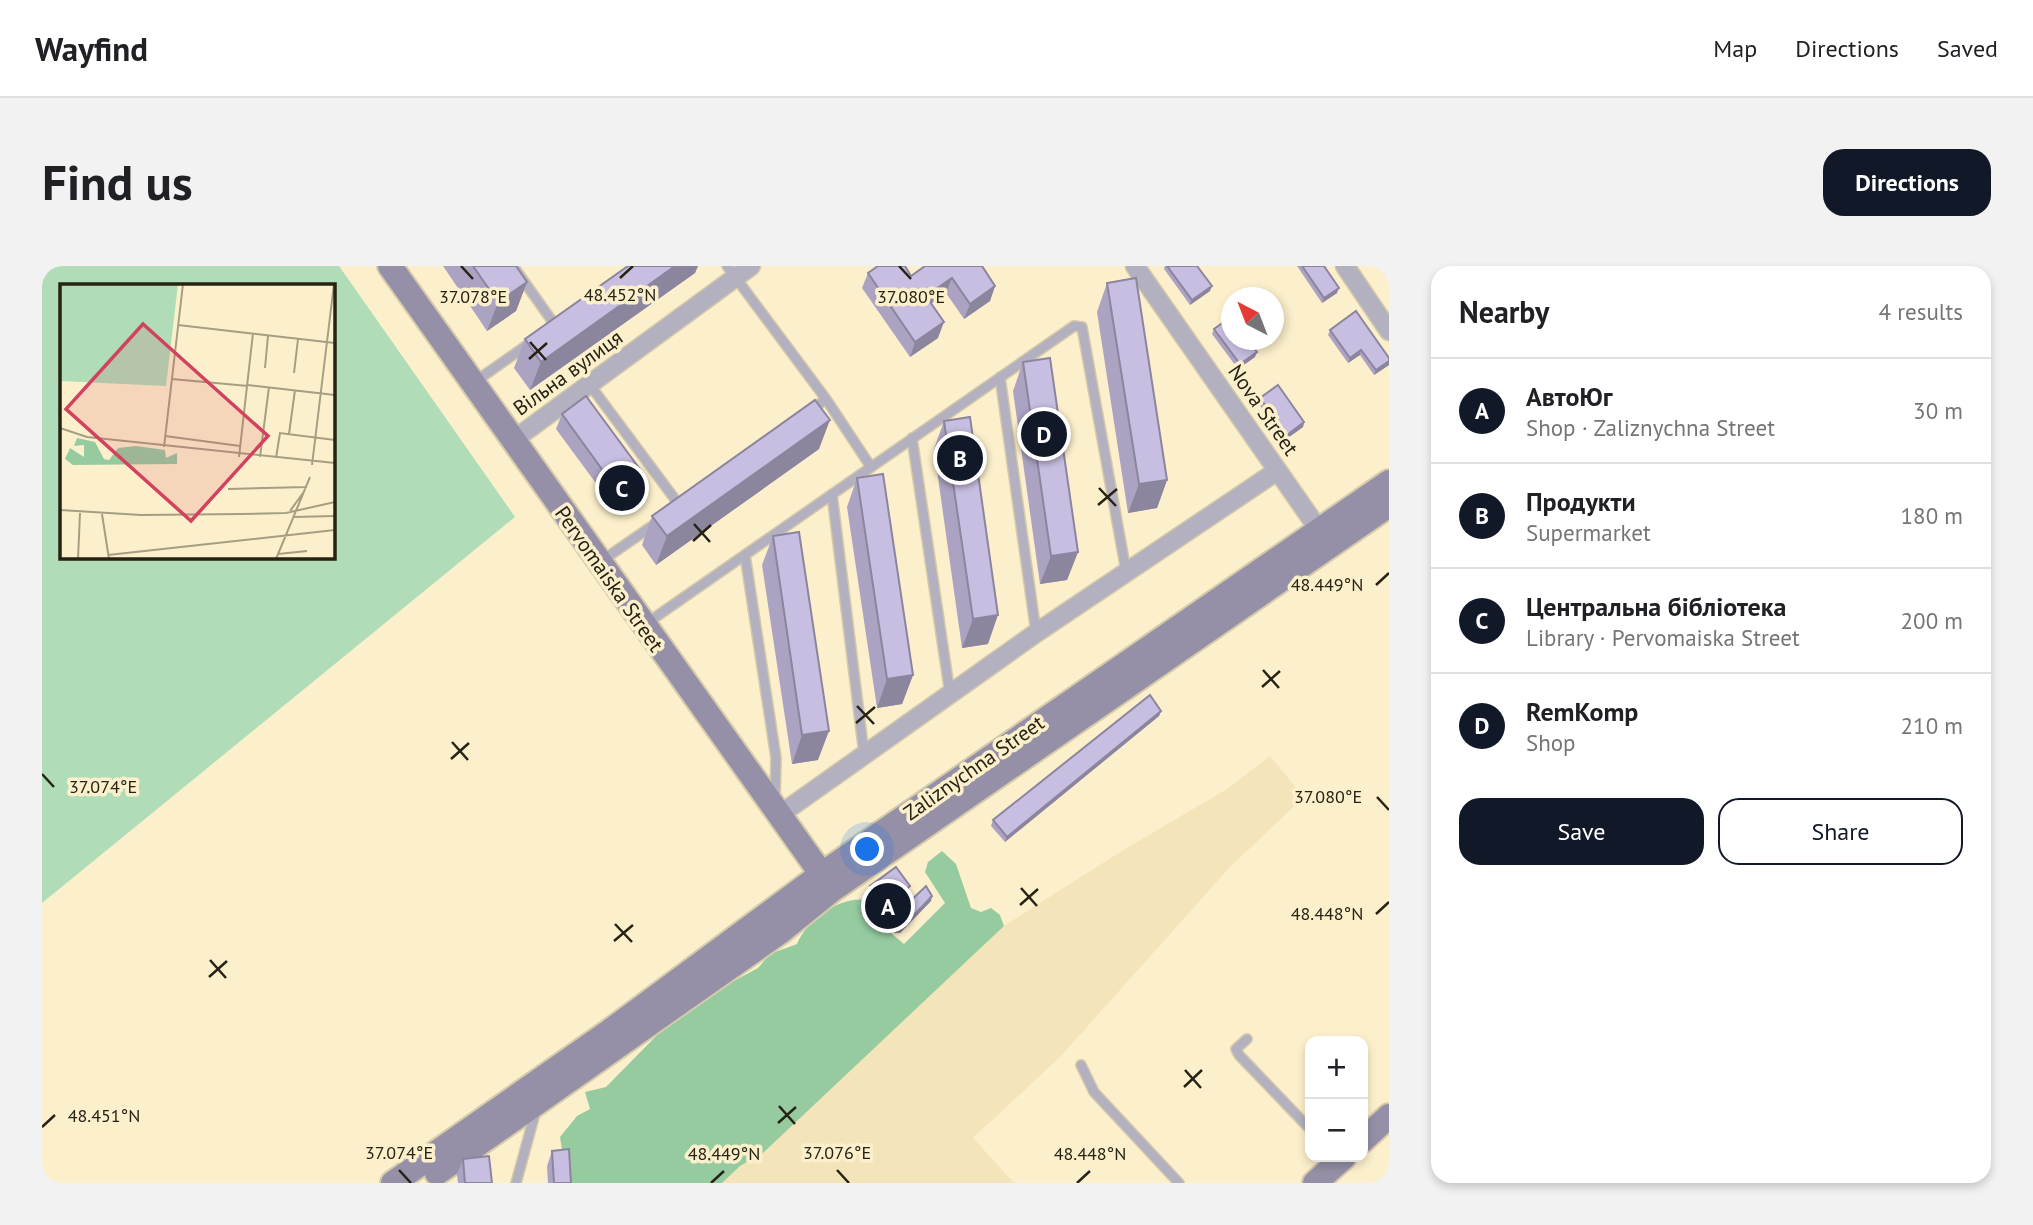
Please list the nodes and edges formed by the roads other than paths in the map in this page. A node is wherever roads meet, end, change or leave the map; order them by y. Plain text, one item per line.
1 (390, 266) edge
2 (513, 266) edge
3 (751, 266) edge
4 (1135, 266) edge
5 (1345, 266) edge
6 (731, 272) edge
7 (565, 318) edge
8 (555, 325) junction
9 (1389, 331) edge
10 (1000, 377) junction
11 (472, 384) junction
12 (590, 385) junction
13 (826, 399) junction
14 (803, 416) edge
15 (912, 438) junction
16 (512, 441) junction
17 (871, 467) junction
18 (1277, 471) junction
19 (1389, 481) edge
20 (832, 495) junction
21 (691, 498) edge
22 (1389, 505) edge
23 (680, 506) junction
24 (1324, 537) junction
25 (745, 555) junction
26 (598, 564) junction
27 (1126, 572) junction
28 (643, 626) junction
29 (1036, 633) junction
30 (950, 694) junction
31 (864, 754) junction
32 (776, 813) junction
33 (827, 882) junction
34 (1247, 1039) dead end
35 (1081, 1065) dead end
36 (538, 1103) junction
37 (1389, 1116) edge
38 (1305, 1124) edge
39 (1368, 1135) edge
40 (1337, 1162) edge
41 (393, 1183) edge
42 (422, 1183) edge
43 (516, 1183) edge
44 (1179, 1183) edge
45 (1315, 1183) edge

1 - 11 main road, Pervomaiska Street
2 - 8 lane
3 - 6 street, Вільна вулиця
4 - 18 street, Nova Street
5 - 9 street
6 - 12 street, Вільна вулиця
6 - 13 lane
7 - 8 lane
8 - 11 lane
10 - 15 lane
10 - 27 lane
10 - 29 lane
11 - 16 main road, Pervomaiska Street
12 - 16 street, Вільна вулиця
12 - 23 lane
13 - 14 lane
13 - 17 lane
15 - 17 lane
15 - 30 lane
16 - 26 main road, Pervomaiska Street
17 - 20 lane
18 - 24 street, Nova Street
18 - 27 street
19 - 24 main road, Zaliznychna Street
20 - 25 lane
20 - 31 lane
21 - 23 lane
22 - 24 main road, Zaliznychna Street
23 - 26 lane
24 - 33 main road, Zaliznychna Street
25 - 28 lane
25 - 32 lane
26 - 28 main road, Pervomaiska Street
27 - 29 street
28 - 32 main road, Pervomaiska Street
29 - 30 street
30 - 31 street
31 - 32 street
32 - 33 main road, Pervomaiska Street
33 - 36 main road, Zaliznychna Street
33 - 41 main road, Zaliznychna Street
34 - 38 lane
35 - 44 lane
36 - 42 main road, Zaliznychna Street
36 - 43 lane
37 - 39 main road
40 - 45 main road

